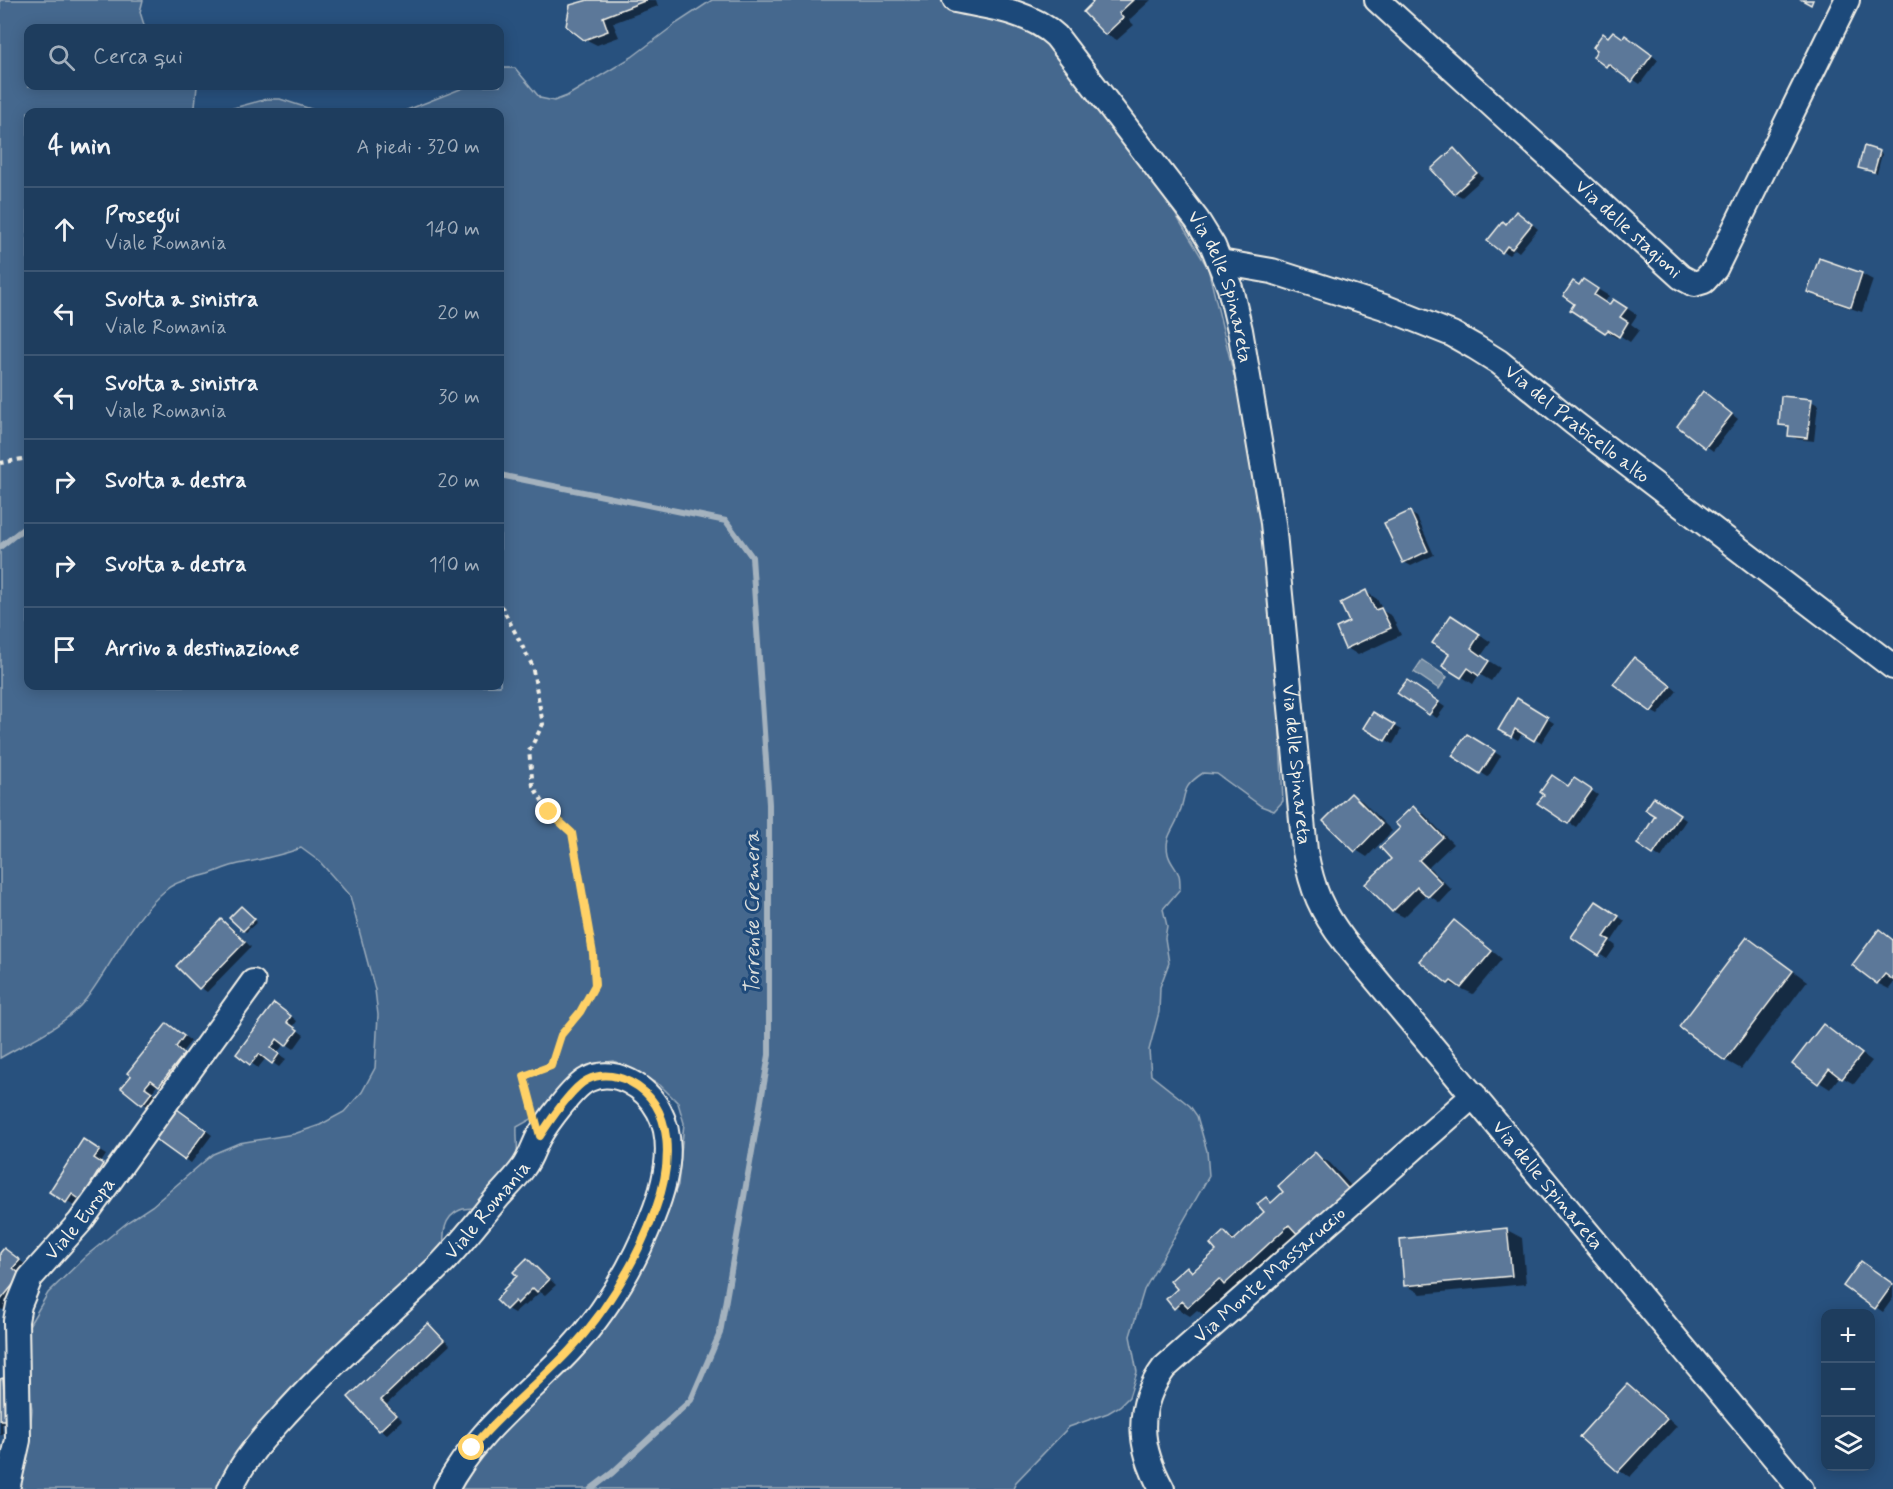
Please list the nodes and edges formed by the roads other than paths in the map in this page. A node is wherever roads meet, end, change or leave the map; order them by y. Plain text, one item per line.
1 (955, 0) edge
2 (1377, 0) edge
3 (1847, 0) edge
4 (1220, 262) junction
5 (1893, 667) edge
6 (253, 982) dead end
7 (1474, 1095) junction
8 (7, 1489) edge
9 (230, 1489) edge
10 (446, 1489) edge
11 (1162, 1489) edge
12 (1802, 1489) edge

1 - 4 street, Via delle Spinareta
2 - 3 street, Via delle stagioni
4 - 5 street, Via del Praticello alto
4 - 7 street, Via delle Spinareta
6 - 8 street, Viale Europa
7 - 11 street, Via Monte Massaruccio
7 - 12 street, Via delle Spinareta
9 - 10 street, Viale Romania

